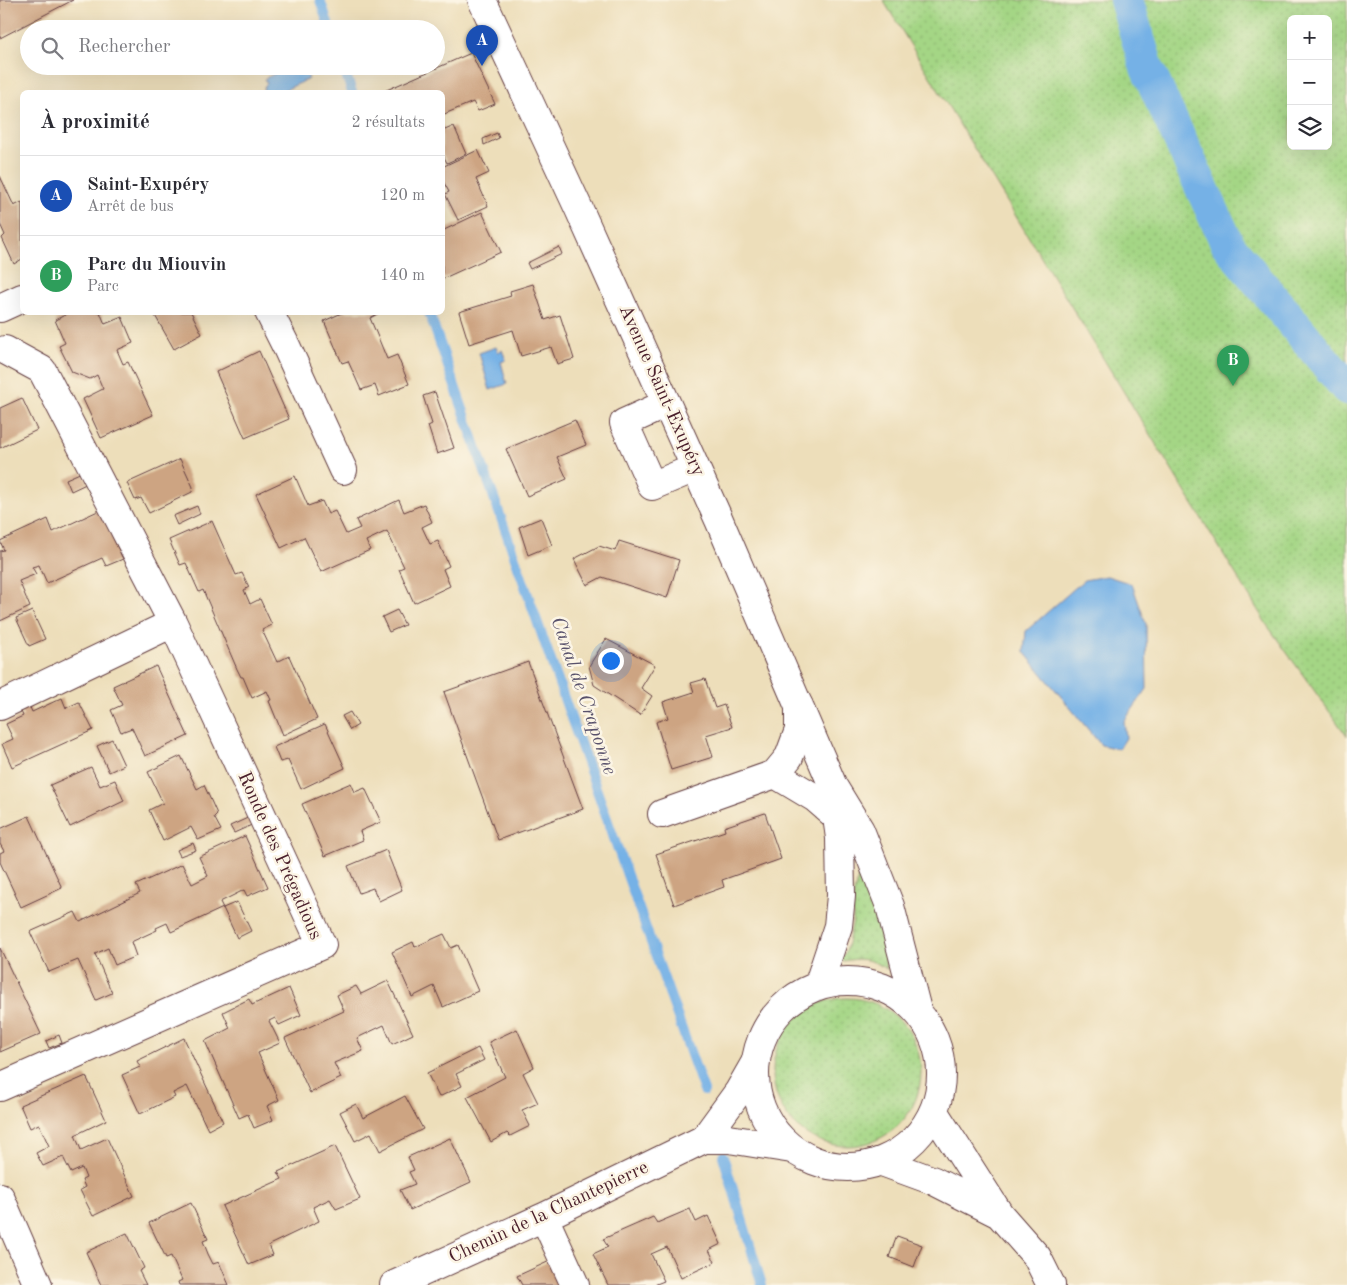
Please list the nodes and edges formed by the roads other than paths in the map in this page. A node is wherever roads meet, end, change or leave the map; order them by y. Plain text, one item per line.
1 (482, 0) edge
2 (20, 299) edge
3 (0, 308) edge
4 (270, 315) edge
5 (2, 349) edge
6 (666, 404) junction
7 (695, 468) junction
8 (343, 470) dead end
9 (173, 623) junction
10 (0, 706) edge
11 (799, 706) junction
12 (775, 774) junction
13 (833, 786) junction
14 (662, 814) dead end
15 (837, 817) junction
16 (818, 986) junction
17 (917, 1010) junction
18 (755, 1062) junction
19 (0, 1087) edge
20 (934, 1112) junction
21 (704, 1139) junction
22 (792, 1149) junction
23 (882, 1162) junction
24 (0, 1197) edge
25 (1000, 1215) junction
26 (544, 1217) junction
27 (38, 1285) edge
28 (394, 1285) edge
29 (574, 1285) edge
30 (1051, 1285) edge

1 - 6 street, Avenue Saint-Exupéry
2 - 3 street
4 - 8 street
5 - 9 street
6 - 7 street, Avenue Saint-Exupéry
6 - 7 street
7 - 11 street, Avenue Saint-Exupéry
9 - 10 street
9 - 19 street, Ronde des Prégadious
11 - 12 street
11 - 13 street, Avenue Saint-Exupéry
12 - 14 street
12 - 15 street
13 - 15 street, Avenue Saint-Exupéry
13 - 17 street, Avenue Saint-Exupéry
15 - 16 street, Avenue Saint-Exupéry
16 - 17 street
16 - 18 street
17 - 20 street
18 - 21 street
18 - 22 street
20 - 23 street
20 - 25 street
21 - 22 street
21 - 26 street, Chemin de la Chantepierre
22 - 23 street
23 - 25 street
24 - 27 street
25 - 30 street
26 - 28 street, Chemin de la Chantepierre
26 - 29 street

